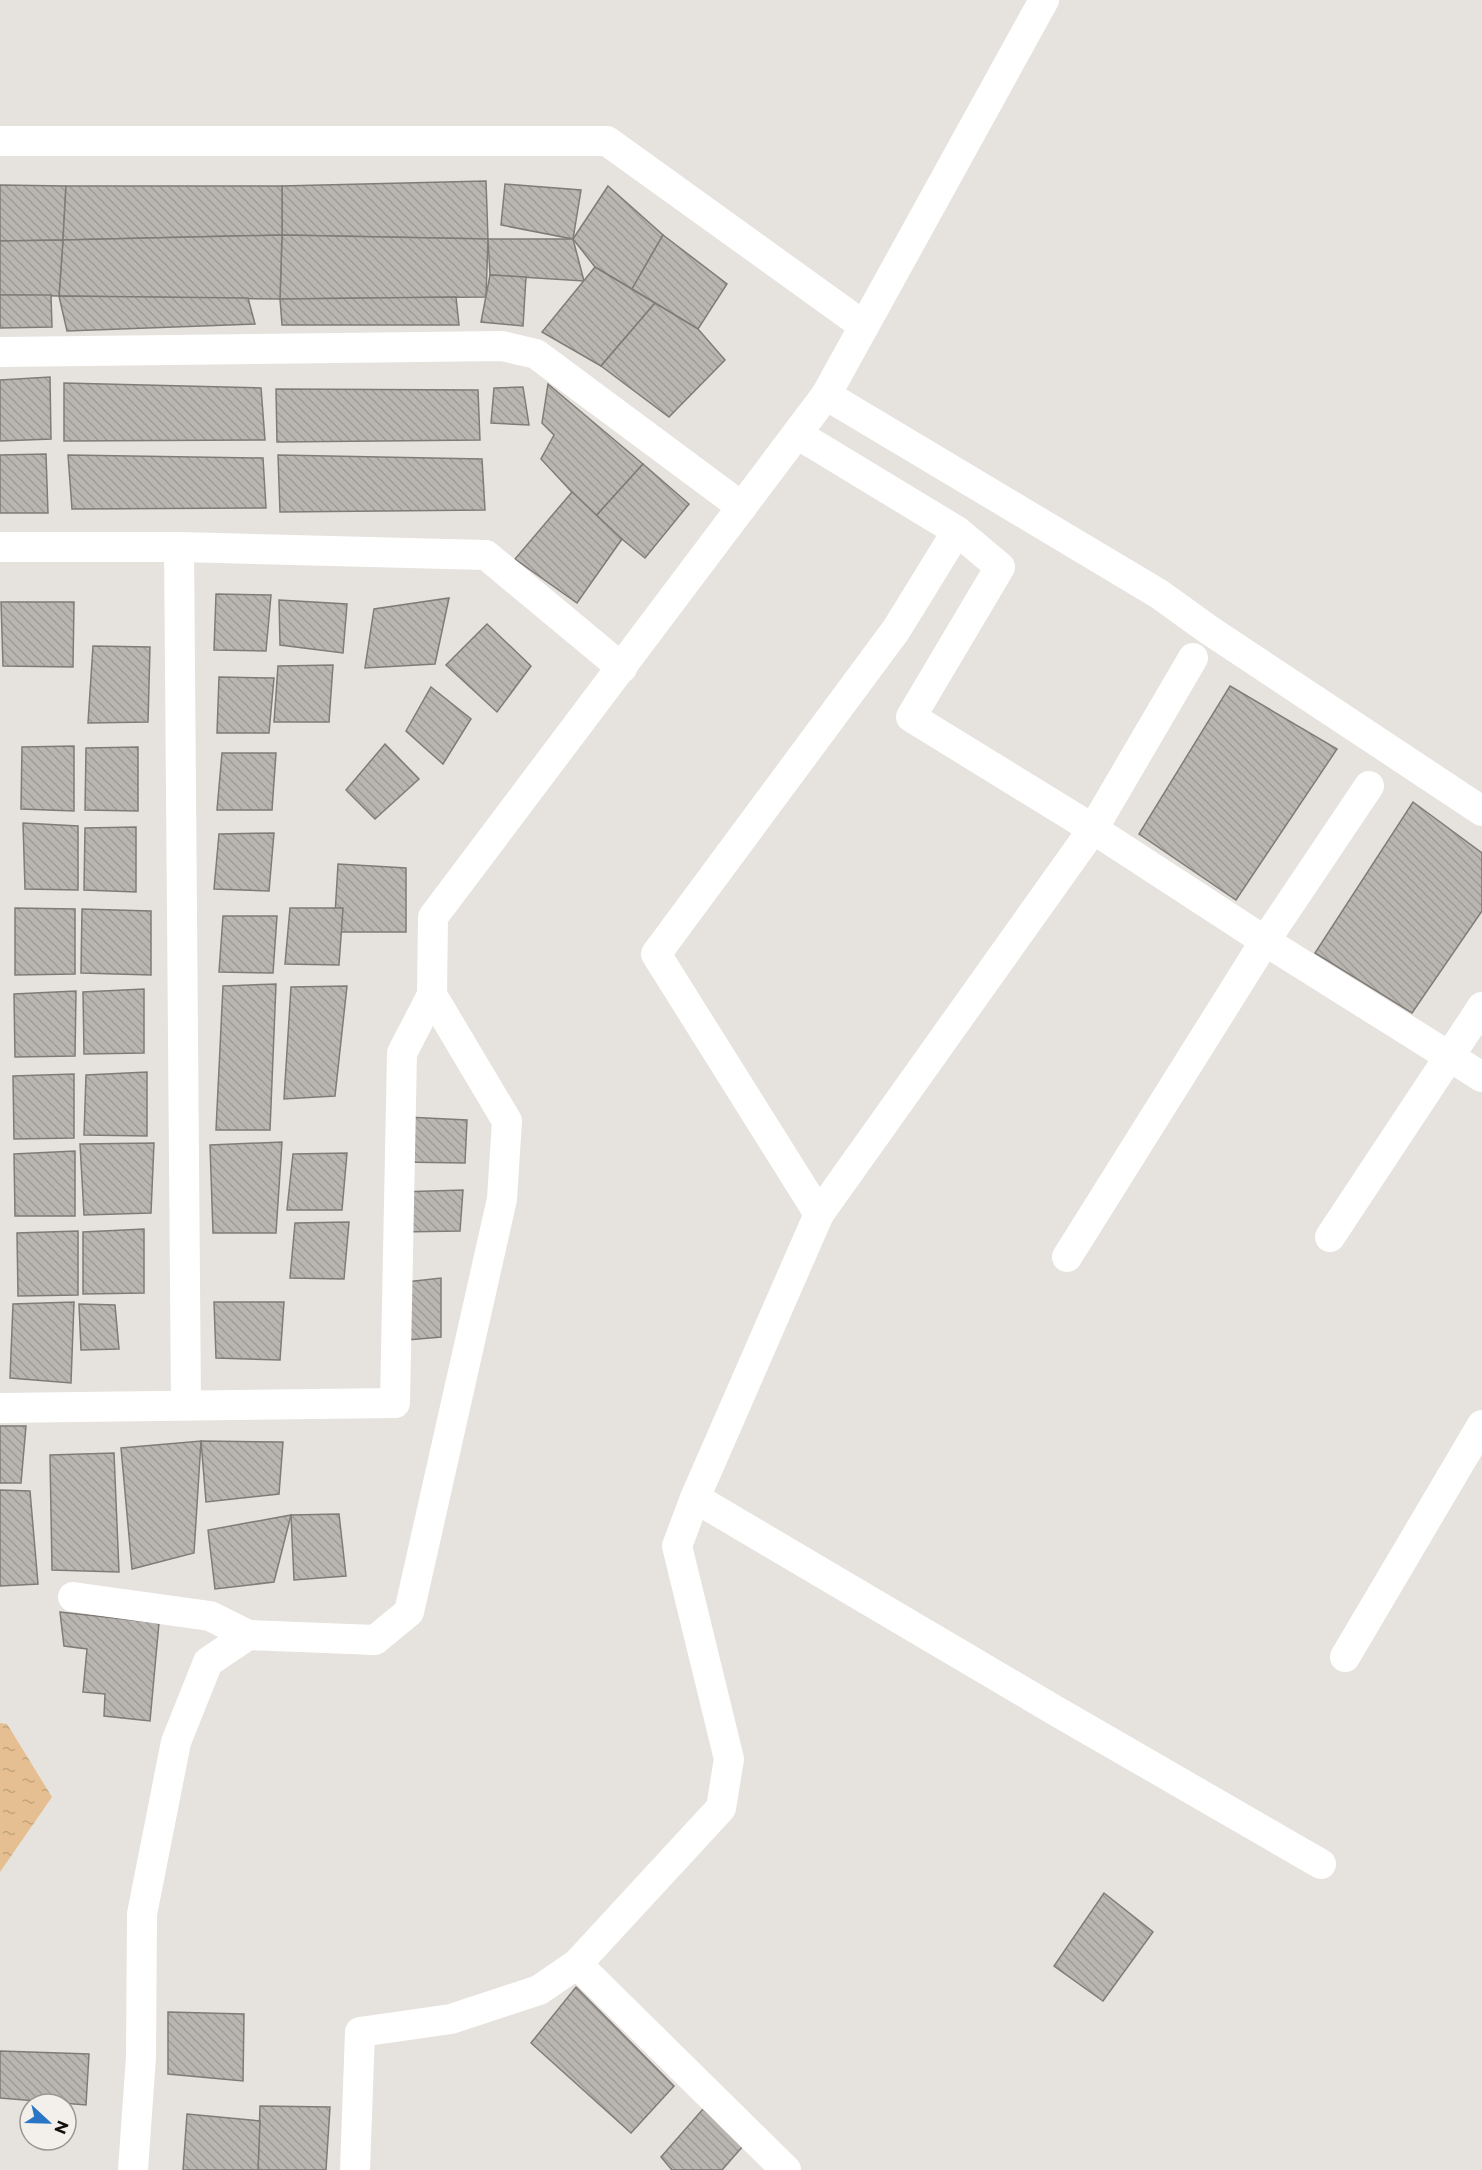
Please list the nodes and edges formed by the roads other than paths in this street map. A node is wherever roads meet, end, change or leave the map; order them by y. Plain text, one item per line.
1 (1044, 0) edge
2 (0, 141) edge
3 (864, 326) junction
4 (0, 352) edge
5 (826, 395) junction
6 (797, 434) junction
7 (742, 507) junction
8 (957, 531) junction
9 (0, 547) edge
10 (179, 547) junction
11 (1193, 658) dead end
12 (622, 668) junction
13 (1369, 786) dead end
14 (1482, 811) edge
15 (1093, 829) junction
16 (1265, 941) junction
17 (432, 995) junction
18 (1482, 1007) edge
19 (1450, 1057) junction
20 (1482, 1077) edge
21 (819, 1214) junction
22 (1330, 1237) dead end
23 (1067, 1257) dead end
24 (186, 1406) junction
25 (0, 1408) edge
26 (1482, 1425) edge
27 (695, 1498) junction
28 (73, 1597) dead end
29 (249, 1635) junction
30 (1345, 1657) dead end
31 (1321, 1864) dead end
32 (577, 1964) junction
33 (133, 2170) edge
34 (355, 2170) edge
35 (786, 2170) edge

1 - 3 street
2 - 3 street
3 - 5 street
4 - 7 street
5 - 6 street
5 - 14 street
6 - 7 street
6 - 8 street
7 - 12 street
8 - 15 street
8 - 21 street
9 - 10 street
10 - 12 street
10 - 24 street
11 - 15 street
12 - 17 street
13 - 16 street
15 - 16 street
15 - 21 street
16 - 19 street
16 - 23 street
17 - 24 street
17 - 29 street
18 - 19 street
19 - 20 street
19 - 22 street
21 - 27 street
24 - 25 street
26 - 30 street
27 - 31 street
27 - 32 street
28 - 29 street
29 - 33 street
32 - 34 street
32 - 35 street

